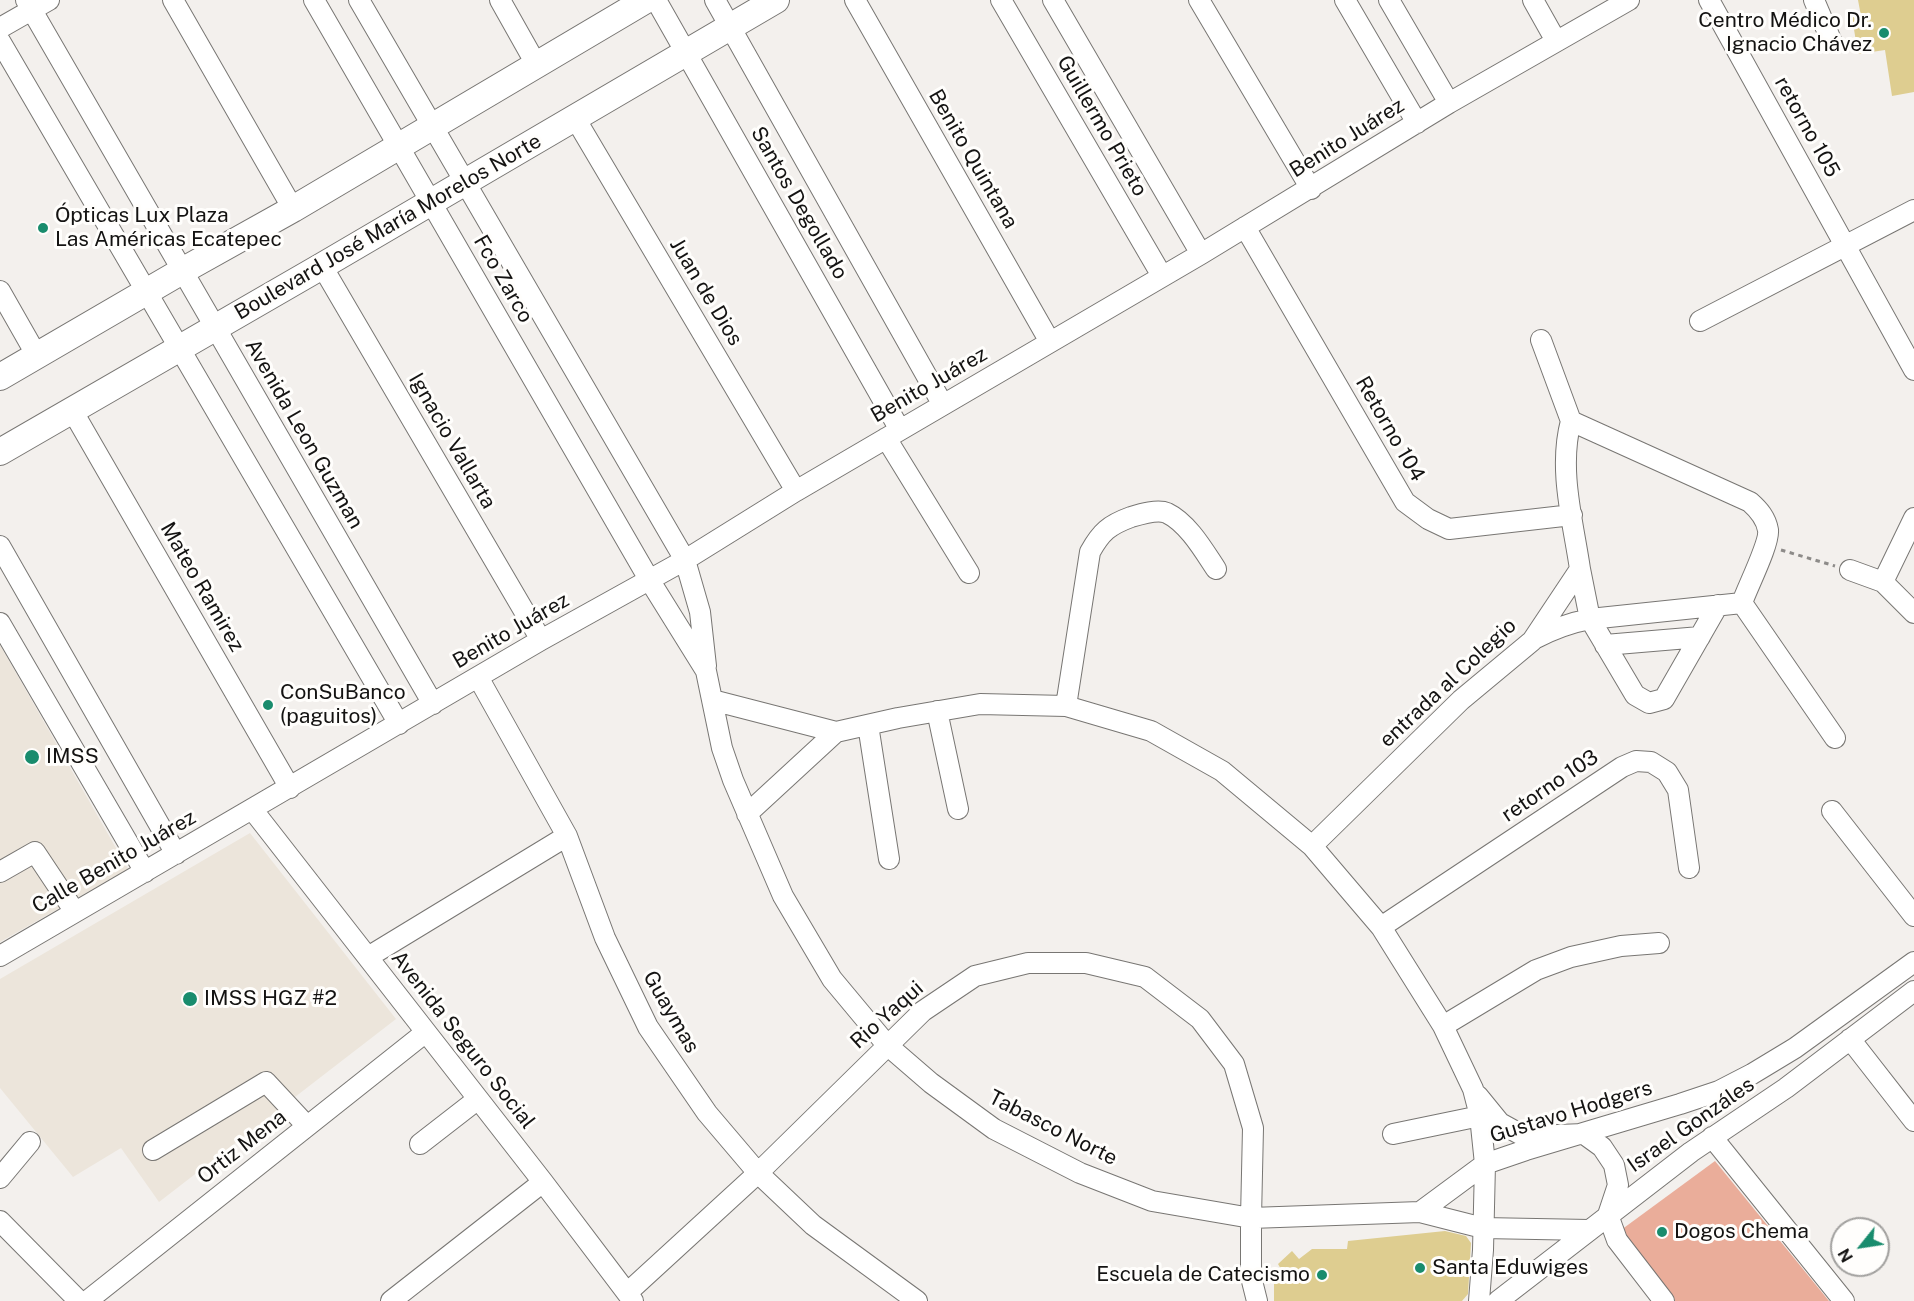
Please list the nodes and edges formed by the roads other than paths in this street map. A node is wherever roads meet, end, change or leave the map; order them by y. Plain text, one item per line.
1 (49, 0) edge
2 (172, 0) edge
3 (314, 0) edge
4 (359, 0) edge
5 (500, 0) edge
6 (646, 0) edge
7 (656, 0) edge
8 (715, 0) edge
9 (776, 0) edge
10 (855, 0) edge
11 (1001, 0) edge
12 (1053, 0) edge
13 (1199, 0) edge
14 (1345, 0) edge
15 (1389, 0) edge
16 (1533, 0) edge
17 (1629, 0) edge
18 (1709, 0) edge
19 (1814, 0) edge
20 (28, 5) edge
21 (730, 27) junction
22 (0, 28) edge
23 (1556, 40) junction
24 (1831, 40) dead end
25 (0, 41) edge
26 (686, 53) junction
27 (536, 64) junction
28 (1449, 104) junction
29 (575, 118) junction
30 (1417, 123) junction
31 (433, 126) junction
32 (398, 146) junction
33 (464, 183) junction
34 (1311, 189) junction
35 (430, 202) junction
36 (293, 209) junction
37 (1914, 210) edge
38 (1245, 227) junction
39 (1845, 245) junction
40 (1201, 254) junction
41 (322, 266) junction
42 (182, 271) junction
43 (1162, 276) junction
44 (0, 291) edge
45 (147, 291) junction
46 (1700, 321) dead end
47 (214, 327) junction
48 (1541, 340) dead end
49 (1050, 342) junction
50 (178, 348) junction
51 (37, 356) junction
52 (1914, 370) edge
53 (0, 377) edge
54 (943, 405) junction
55 (72, 410) junction
56 (1571, 421) junction
57 (893, 434) junction
58 (0, 452) edge
59 (796, 491) junction
60 (1572, 515) junction
61 (1914, 518) edge
62 (0, 546) edge
63 (685, 560) junction
64 (1216, 569) dead end
65 (1580, 569) junction
66 (1850, 570) road end
67 (969, 573) dead end
68 (650, 581) junction
69 (1883, 582) junction
70 (1742, 603) junction
71 (1718, 605) junction
72 (1914, 613) edge
73 (1590, 619) junction
74 (0, 623) edge
75 (1700, 637) junction
76 (542, 640) junction
77 (1532, 641) junction
78 (1605, 645) junction
79 (706, 671) junction
80 (478, 677) junction
81 (712, 700) junction
82 (433, 704) junction
83 (1066, 706) junction
84 (937, 711) junction
85 (399, 724) junction
86 (868, 725) junction
87 (836, 732) junction
88 (1835, 738) dead end
89 (290, 788) junction
90 (252, 809) junction
91 (958, 809) dead end
92 (1832, 811) dead end
93 (747, 814) junction
94 (567, 836) junction
95 (1312, 846) junction
96 (176, 854) junction
97 (889, 859) dead end
98 (1689, 868) dead end
99 (0, 872) edge
100 (145, 872) junction
101 (75, 912) junction
102 (1914, 916) edge
103 (1381, 927) junction
104 (1659, 943) dead end
105 (0, 956) edge
106 (368, 957) junction
107 (1914, 962) edge
108 (1914, 991) edge
109 (1443, 1026) junction
110 (426, 1032) junction
111 (1850, 1039) junction
112 (887, 1045) junction
113 (1473, 1089) junction
114 (478, 1099) junction
115 (1680, 1104) joint
116 (1480, 1116) junction
117 (1914, 1121) edge
118 (307, 1126) junction
119 (1393, 1134) dead end
120 (1584, 1134) junction
121 (1712, 1137) junction
122 (30, 1142) dead end
123 (420, 1144) dead end
124 (153, 1150) dead end
125 (1485, 1164) junction
126 (758, 1173) junction
127 (0, 1178) edge
128 (543, 1182) junction
129 (1420, 1212) junction
130 (1608, 1215) junction
131 (1251, 1218) junction
132 (0, 1221) edge
133 (1483, 1228) junction
134 (1589, 1230) junction
135 (630, 1297) edge
136 (79, 1301) edge
137 (87, 1301) edge
138 (392, 1301) edge
139 (917, 1301) edge
140 (1257, 1301) edge
141 (1479, 1301) edge
142 (1498, 1301) edge
143 (1664, 1301) edge
144 (1844, 1301) edge

1 - 20 street
2 - 36 street
3 - 32 street, Fco Zarco
4 - 31 street, Fco Zarco
5 - 27 street
6 - 27 main road
7 - 26 street, Santos Degollado
8 - 21 street, Santos Degollado
9 - 21 main road, Boulevard José María Morelos Norte
10 - 49 street, Benito Quintana
11 - 43 street, Guillermo Prieto
12 - 40 street, Guillermo Prieto
13 - 34 street
14 - 30 street
15 - 28 street
16 - 23 street
17 - 23 street, Benito Juárez
18 - 39 street, retorno 105
19 - 24 street
20 - 22 street
20 - 42 street, Avenida Leon Guzman
21 - 26 main road, Boulevard José María Morelos Norte
21 - 54 street, Santos Degollado
23 - 28 street, Benito Juárez
25 - 45 street
26 - 29 main road, Boulevard José María Morelos Norte
26 - 57 street, Santos Degollado
27 - 31 main road
28 - 30 street, Benito Juárez
29 - 33 main road, Boulevard José María Morelos Norte
29 - 59 street, Juan de Dios
30 - 34 street, Benito Juárez
31 - 32 main road
31 - 33 street, Fco Zarco
32 - 35 street, Fco Zarco
32 - 36 main road
33 - 35 main road, Boulevard José María Morelos Norte
33 - 63 street, Fco Zarco
34 - 38 street, Benito Juárez
35 - 41 main road, Boulevard José María Morelos Norte
35 - 68 street, Fco Zarco
36 - 42 main road
37 - 39 street
38 - 40 street, Benito Juárez
38 - 60 street, Retorno 104
39 - 46 street
39 - 52 street, retorno 105
40 - 43 street, Benito Juárez
41 - 47 main road, Boulevard José María Morelos Norte
41 - 76 street, Ignacio Vallarta
42 - 45 main road
42 - 47 street, Avenida Leon Guzman
43 - 49 street, Benito Juárez
44 - 51 street
45 - 50 street
45 - 51 main road
47 - 50 main road, Boulevard José María Morelos Norte
47 - 82 street, Avenida Leon Guzman
48 - 56 street
49 - 54 street, Benito Juárez
50 - 55 main road, Boulevard José María Morelos Norte
50 - 85 street
51 - 53 main road
54 - 57 street, Benito Juárez
55 - 58 main road, Boulevard José María Morelos Norte
55 - 89 street, Mateo Ramirez
56 - 60 street
56 - 70 street
57 - 59 street, Benito Juárez
57 - 67 street, Santos Degollado
59 - 63 street, Benito Juárez
60 - 65 street
61 - 69 street
62 - 96 street
63 - 68 street, Benito Juárez
63 - 79 street
64 - 83 street
65 - 73 street
65 - 77 street, entrada al Colegio
66 - 69 street
68 - 76 street, Benito Juárez
68 - 79 street, Tabasco Norte
69 - 72 street
70 - 71 street
70 - 88 street
71 - 73 street
71 - 75 street
73 - 77 street
73 - 78 street
74 - 100 street
75 - 78 street
75 - 78 street
76 - 80 street, Benito Juárez
77 - 95 street, entrada al Colegio
79 - 81 street, Tabasco Norte
80 - 82 street, Benito Juárez
80 - 94 street, Guaymas
81 - 87 street, Gustavo Hodgers
81 - 93 street, Tabasco Norte
82 - 85 street, Benito Juárez
83 - 84 street, Gustavo Hodgers
83 - 95 street, Gustavo Hodgers
84 - 86 street, Gustavo Hodgers
84 - 91 street
85 - 89 street, Benito Juárez
86 - 87 street, Gustavo Hodgers
86 - 97 street
87 - 93 street
89 - 90 street, Benito Juárez
90 - 96 street, Calle Benito Juárez
90 - 106 street, Avenida Seguro Social
92 - 102 street
93 - 112 street, Tabasco Norte
94 - 106 street
94 - 126 street, Guaymas
95 - 103 street, Gustavo Hodgers
96 - 100 street, Calle Benito Juárez
98 - 103 street, retorno 103
99 - 101 street
100 - 101 street, Calle Benito Juárez
101 - 105 street, Calle Benito Juárez
103 - 109 street, Gustavo Hodgers
104 - 109 street
106 - 110 street, Avenida Seguro Social
107 - 115 street, Israel Gonzáles
108 - 111 street, Israel Gonzáles
109 - 113 street, Gustavo Hodgers
110 - 114 street, Avenida Seguro Social
110 - 118 street, Ortiz Mena
111 - 117 street
111 - 121 street, Israel Gonzáles
112 - 126 street, Rio Yaqui
112 - 131 street, Tabasco Norte
112 - 131 street, Rio Yaqui
113 - 116 street, Gustavo Hodgers
113 - 120 street
114 - 123 street
114 - 128 street, Avenida Seguro Social
115 - 120 street, Gustavo Hodgers
116 - 119 street
116 - 125 street, Gustavo Hodgers
118 - 124 street
118 - 137 street, Ortiz Mena
120 - 125 street, Gustavo Hodgers
120 - 130 street
121 - 130 street, Israel Gonzáles
121 - 144 street
122 - 127 street
125 - 129 street
125 - 133 street
126 - 135 street, Rio Yaqui
126 - 139 street, Guaymas
128 - 135 street, Avenida Seguro Social
128 - 138 street
129 - 131 street, Tabasco Norte
129 - 133 street, Tabasco Norte
130 - 134 street, Israel Gonzáles
130 - 143 street
131 - 140 street, Rio Yaqui
132 - 136 street
133 - 134 street, Tabasco Norte
133 - 141 street
134 - 142 street, Israel Gonzáles

